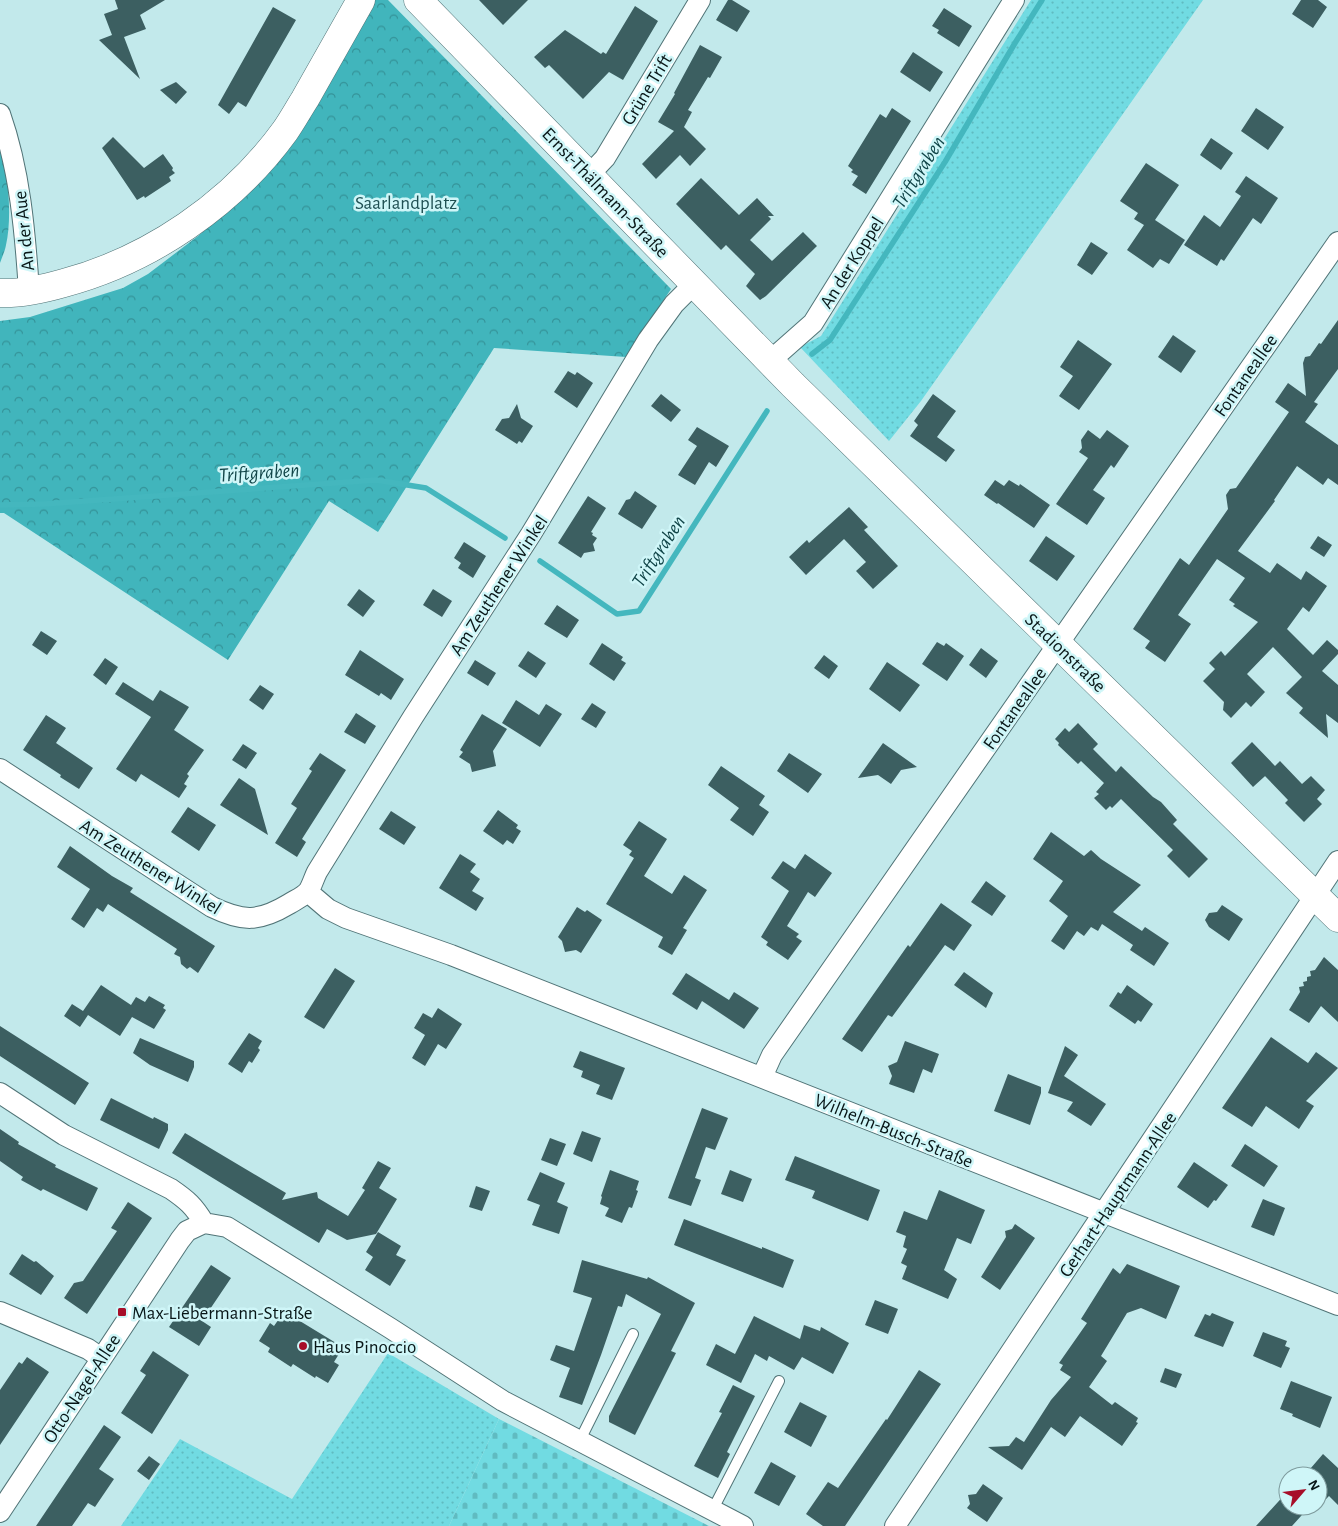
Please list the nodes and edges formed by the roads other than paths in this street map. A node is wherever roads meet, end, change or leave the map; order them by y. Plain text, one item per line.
1 (361, 0) edge
2 (418, 0) edge
3 (700, 0) edge
4 (1014, 0) edge
5 (0, 114) edge
6 (589, 175) junction
7 (1338, 242) edge
8 (695, 283) junction
9 (29, 291) junction
10 (0, 293) edge
11 (770, 361) junction
12 (793, 385) joint
13 (1058, 645) junction
14 (0, 769) edge
15 (1338, 861) edge
16 (308, 892) junction
17 (1315, 896) junction
18 (1338, 918) edge
19 (762, 1077) junction
20 (0, 1092) edge
21 (1104, 1213) junction
22 (204, 1223) junction
23 (1338, 1305) edge
24 (0, 1312) edge
25 (633, 1334) dead end
26 (101, 1358) junction
27 (779, 1381) dead end
28 (579, 1442) junction
29 (1, 1508) edge
30 (712, 1511) junction
31 (742, 1526) edge
32 (895, 1526) edge

1 - 9 street
2 - 6 street, Ernst-Thälmann-Straße
3 - 6 street, Grüne Trift
4 - 11 street, An der Koppel
5 - 9 street, An der Aue
6 - 8 street, Ernst-Thälmann-Straße
7 - 13 street, Fontaneallee
8 - 11 street, Ernst-Thälmann-Straße
8 - 16 street, Am Zeuthener Winkel
9 - 10 street
11 - 12 street, Ernst-Thälmann-Straße
12 - 13 street, Stadionstraße
13 - 17 street, Stadionstraße
13 - 19 street, Fontaneallee
14 - 16 street, Am Zeuthener Winkel
15 - 17 street, Gerhart-Hauptmann-Allee
16 - 19 street, Wilhelm-Busch-Straße
17 - 18 street, Stadionstraße
17 - 21 street, Gerhart-Hauptmann-Allee
19 - 21 street, Wilhelm-Busch-Straße
20 - 22 street
21 - 23 street, Wilhelm-Busch-Straße
21 - 32 street, Gerhart-Hauptmann-Allee
22 - 26 street, Otto-Nagel-Allee
22 - 28 street
24 - 26 street
25 - 28 lane
26 - 29 street, Otto-Nagel-Allee
27 - 30 lane
28 - 30 street
30 - 31 street

